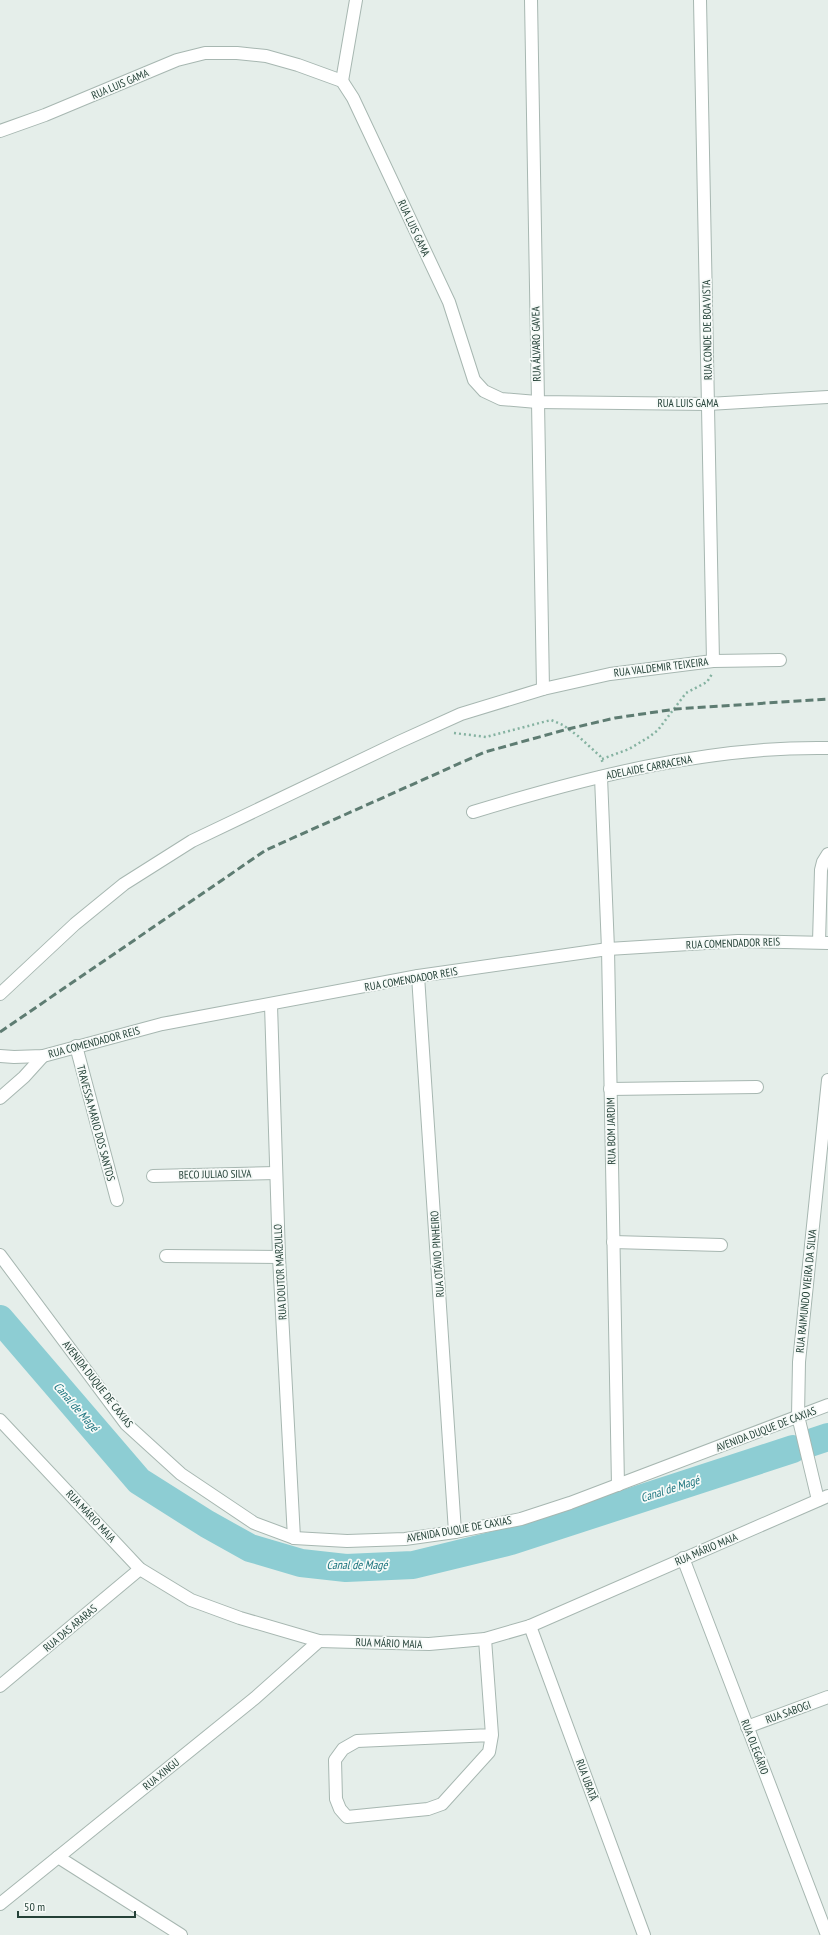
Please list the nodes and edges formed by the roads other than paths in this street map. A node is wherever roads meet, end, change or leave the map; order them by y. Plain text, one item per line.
1 (356, 0) edge
2 (531, 0) edge
3 (700, 0) edge
4 (342, 81) junction
5 (0, 131) edge
6 (828, 397) edge
7 (537, 402) junction
8 (708, 404) junction
9 (780, 660) dead end
10 (713, 661) junction
11 (543, 689) junction
12 (828, 748) edge
13 (601, 777) junction
14 (473, 812) dead end
15 (828, 854) edge
16 (823, 943) edge
17 (608, 949) junction
18 (418, 976) junction
19 (0, 994) edge
20 (271, 1005) junction
21 (76, 1046) junction
22 (0, 1056) edge
23 (43, 1056) junction
24 (828, 1080) edge
25 (757, 1087) dead end
26 (610, 1089) junction
27 (0, 1098) edge
28 (276, 1173) junction
29 (152, 1176) dead end
30 (117, 1200) dead end
31 (613, 1242) junction
32 (721, 1245) dead end
33 (0, 1255) edge
34 (166, 1256) dead end
35 (279, 1257) junction
36 (828, 1405) edge
37 (798, 1416) junction
38 (0, 1420) edge
39 (618, 1486) junction
40 (823, 1498) edge
41 (455, 1532) junction
42 (294, 1538) junction
43 (684, 1558) junction
44 (140, 1569) junction
45 (530, 1626) junction
46 (485, 1639) junction
47 (319, 1641) junction
48 (0, 1686) edge
49 (828, 1697) edge
50 (747, 1727) junction
51 (492, 1735) junction
52 (58, 1857) junction
53 (0, 1904) edge
54 (181, 1935) edge
55 (644, 1935) edge
56 (827, 1935) edge

1 - 4 street
2 - 7 street, RUA ÁLVARO GAVEA
3 - 8 street, RUA CONDE DE BOA VISTA
4 - 5 street, RUA LUIS GAMA
4 - 7 street, RUA LUIS GAMA
6 - 8 street, RUA LUIS GAMA
7 - 8 street, RUA LUIS GAMA
7 - 11 street, RUA ÁLVARO GAVEA
8 - 10 street, RUA CONDE DE BOA VISTA
9 - 10 street, RUA VALDEMIR TEIXEIRA
10 - 11 street, RUA VALDEMIR TEIXEIRA
11 - 19 street, RUA VALDEMIR TEIXEIRA
12 - 13 street, ADELAIDE CARRACENA
13 - 14 street, ADELAIDE CARRACENA
13 - 17 street, RUA BOM JARDIM
15 - 16 street
16 - 17 street, RUA COMENDADOR REIS
17 - 18 street, RUA COMENDADOR REIS
17 - 26 street, RUA BOM JARDIM
18 - 20 street, RUA COMENDADOR REIS
18 - 41 street, RUA OTÁVIO PINHEIRO
20 - 21 street, RUA COMENDADOR REIS
20 - 28 street, RUA DOUTOR MARZULLO
21 - 23 street, RUA COMENDADOR REIS
21 - 30 street, TRAVESSA MARIO DOS SANTOS
22 - 23 street, RUA COMENDADOR REIS
23 - 27 street
24 - 37 street, RUA RAIMUNDO VIEIRA DA SILVA
25 - 26 street
26 - 31 street, RUA BOM JARDIM
28 - 29 street, BECO JULIAO SILVA
28 - 35 street, RUA DOUTOR MARZULLO
31 - 32 street
31 - 39 street, RUA BOM JARDIM
33 - 42 street, AVENIDA DUQUE DE CAXIAS
34 - 35 street
35 - 42 street, RUA DOUTOR MARZULLO
36 - 37 street, AVENIDA DUQUE DE CAXIAS
37 - 39 street, AVENIDA DUQUE DE CAXIAS
37 - 40 street, RUA RAIMUNDO VIEIRA DA SILVA
38 - 44 street, RUA MÁRIO MAIA
39 - 41 street, AVENIDA DUQUE DE CAXIAS
40 - 43 street, RUA MÁRIO MAIA
41 - 42 street, AVENIDA DUQUE DE CAXIAS
43 - 45 street, RUA MÁRIO MAIA
43 - 50 street, RUA OLEGÁRIO
44 - 47 street, RUA MÁRIO MAIA
44 - 48 street, RUA DAS ARARAS
45 - 46 street, RUA MÁRIO MAIA
45 - 55 street, RUA UBATÃ
46 - 47 street, RUA MÁRIO MAIA
46 - 51 street
47 - 52 street, RUA XINGU
49 - 50 street, RUA SABOGI
50 - 56 street, RUA OLEGÁRIO
51 - 51 street
52 - 53 street, RUA XINGU
52 - 54 street

